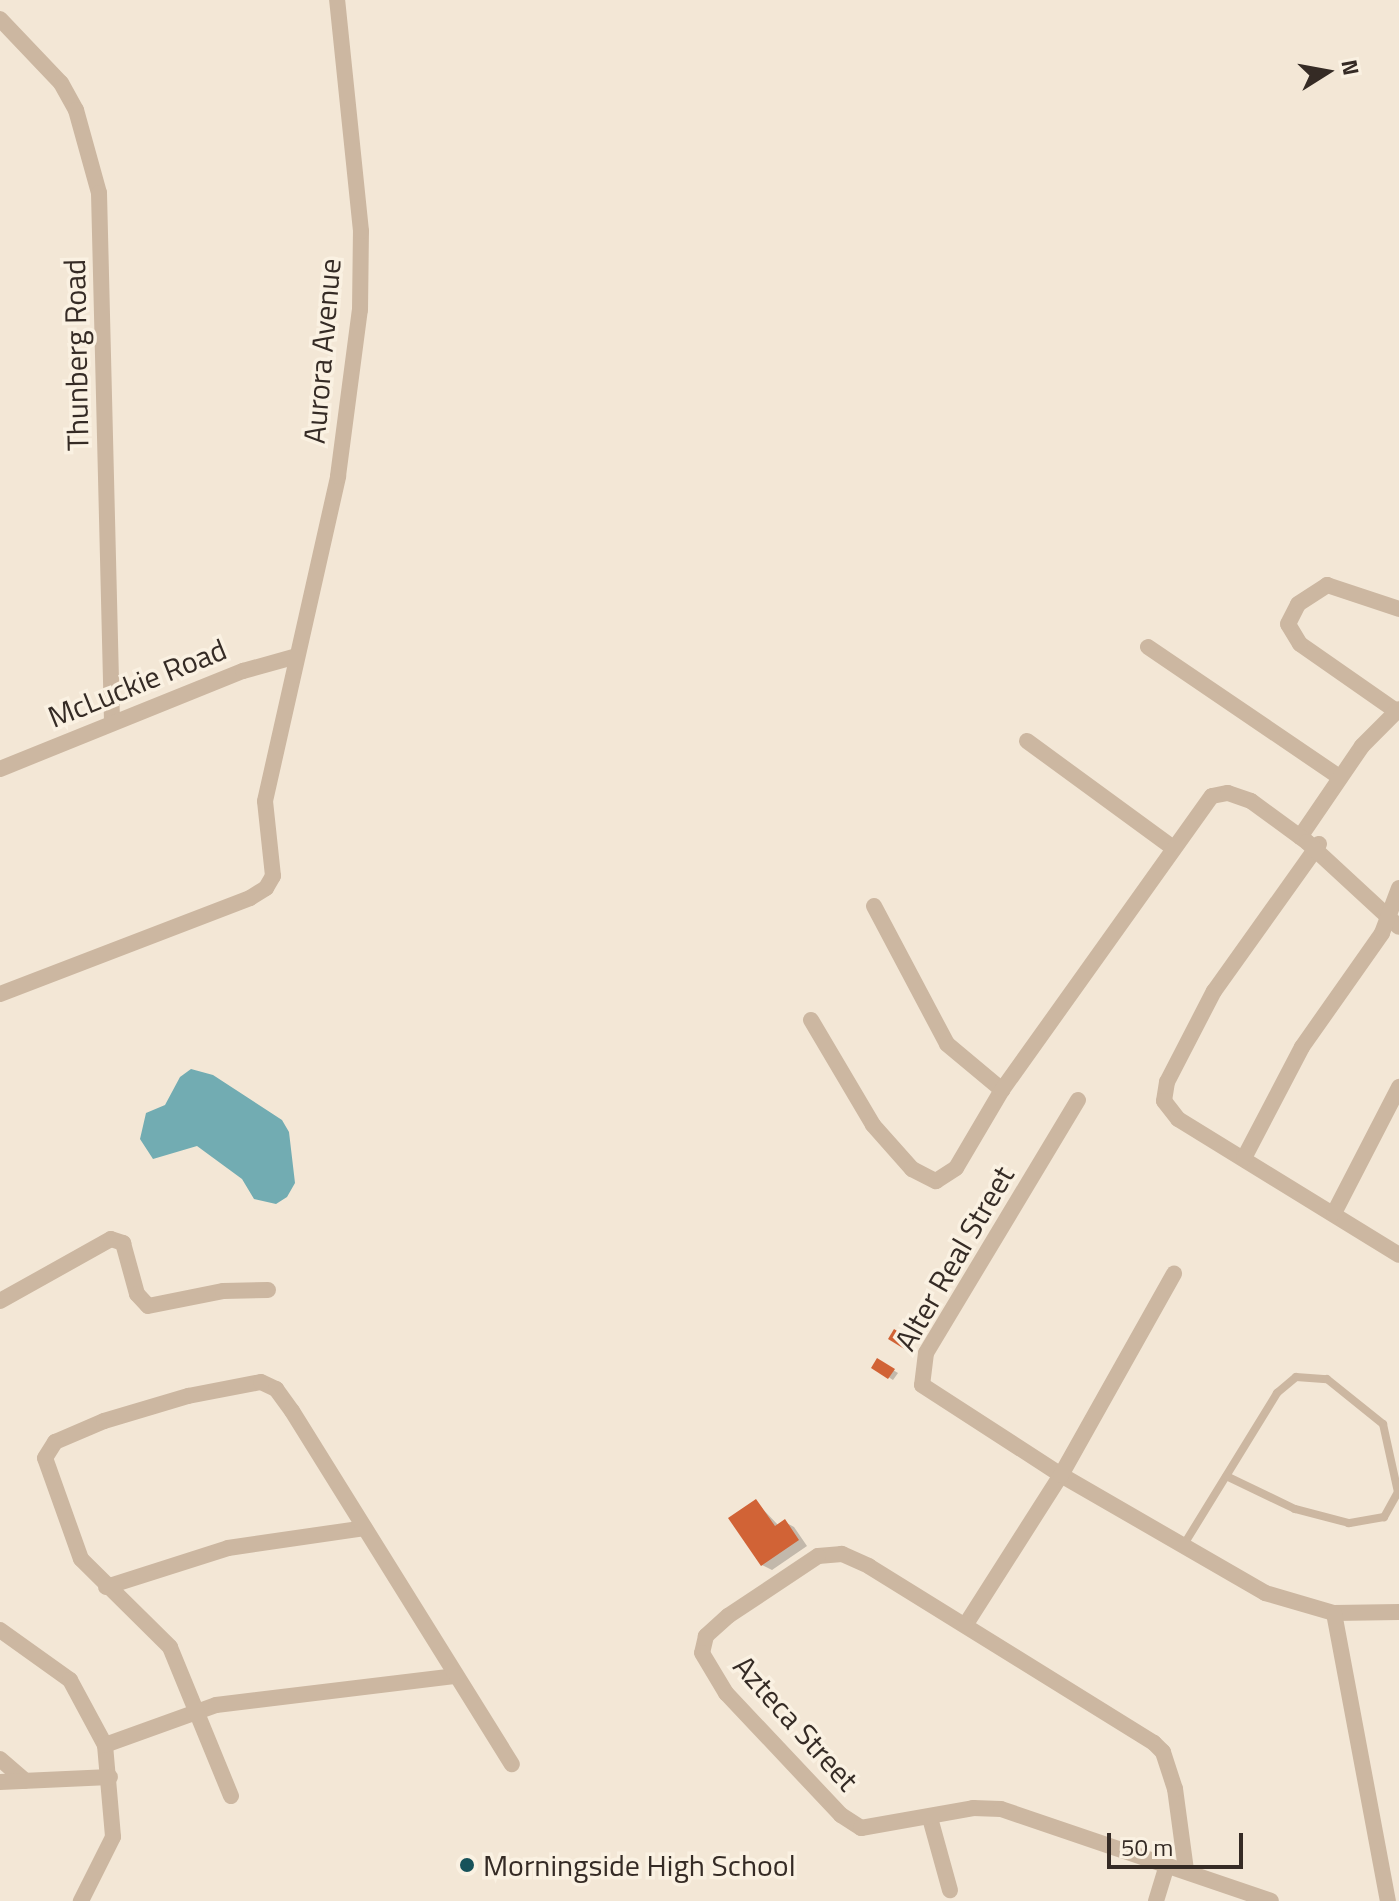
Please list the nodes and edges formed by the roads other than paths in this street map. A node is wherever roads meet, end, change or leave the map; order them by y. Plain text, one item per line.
1 (337, 0) edge
2 (0, 19) edge
3 (1399, 609) edge
4 (1148, 647) dead end
5 (297, 656) junction
6 (1397, 710) edge
7 (112, 721) junction
8 (1027, 741) dead end
9 (0, 769) edge
10 (1339, 777) junction
11 (1310, 843) junction
12 (1172, 847) junction
13 (1399, 888) edge
14 (874, 906) dead end
15 (1391, 911) edge
16 (1399, 927) edge
17 (0, 994) edge
18 (811, 1020) dead end
19 (1399, 1087) edge
20 (1002, 1090) junction
21 (1078, 1100) dead end
22 (1244, 1158) junction
23 (1334, 1213) junction
24 (1399, 1255) edge
25 (1174, 1274) dead end
26 (268, 1290) dead end
27 (0, 1301) edge
28 (1061, 1475) junction
29 (1226, 1476) junction
30 (365, 1528) junction
31 (1183, 1546) junction
32 (106, 1587) junction
33 (1399, 1612) edge
34 (1334, 1613) junction
35 (966, 1624) junction
36 (0, 1630) edge
37 (456, 1676) junction
38 (198, 1711) junction
39 (105, 1745) junction
40 (0, 1759) edge
41 (512, 1764) dead end
42 (110, 1777) junction
43 (25, 1781) junction
44 (0, 1782) edge
45 (231, 1796) dead end
46 (930, 1818) junction
47 (1167, 1865) junction
48 (1186, 1870) junction
49 (950, 1890) dead end
50 (81, 1901) edge
51 (1156, 1901) edge
52 (1271, 1901) edge
53 (1388, 1901) edge

1 - 5 street, Aurora Avenue
2 - 7 street, Thunberg Road
3 - 6 street
4 - 10 street
5 - 7 street, McLuckie Road
5 - 17 street, Aurora Avenue
6 - 10 street
7 - 9 street, McLuckie Road
8 - 12 street
10 - 11 street
11 - 12 street
11 - 15 street
11 - 22 street
12 - 20 street
13 - 15 street
14 - 20 street
15 - 16 street
15 - 22 street
18 - 20 street
19 - 23 street
21 - 28 street, Alter Real Street
22 - 23 street
23 - 24 street
25 - 28 street
26 - 27 street
28 - 31 street, Alter Real Street
28 - 35 street
29 - 29 lane
29 - 31 lane
30 - 32 street
30 - 32 street
30 - 37 street
31 - 34 street, Alter Real Street
32 - 38 street
33 - 34 street, Alter Real Street
34 - 53 street
35 - 46 street, Azteca Street
35 - 48 street, Azteca Street
36 - 39 street
37 - 38 street
37 - 41 street
38 - 39 street
38 - 45 street
39 - 42 street
40 - 43 street
42 - 43 street
42 - 50 street
43 - 44 street
46 - 47 street, Azteca Street
46 - 49 street
47 - 48 street, Azteca Street
47 - 51 street
48 - 52 street, Azteca Street

